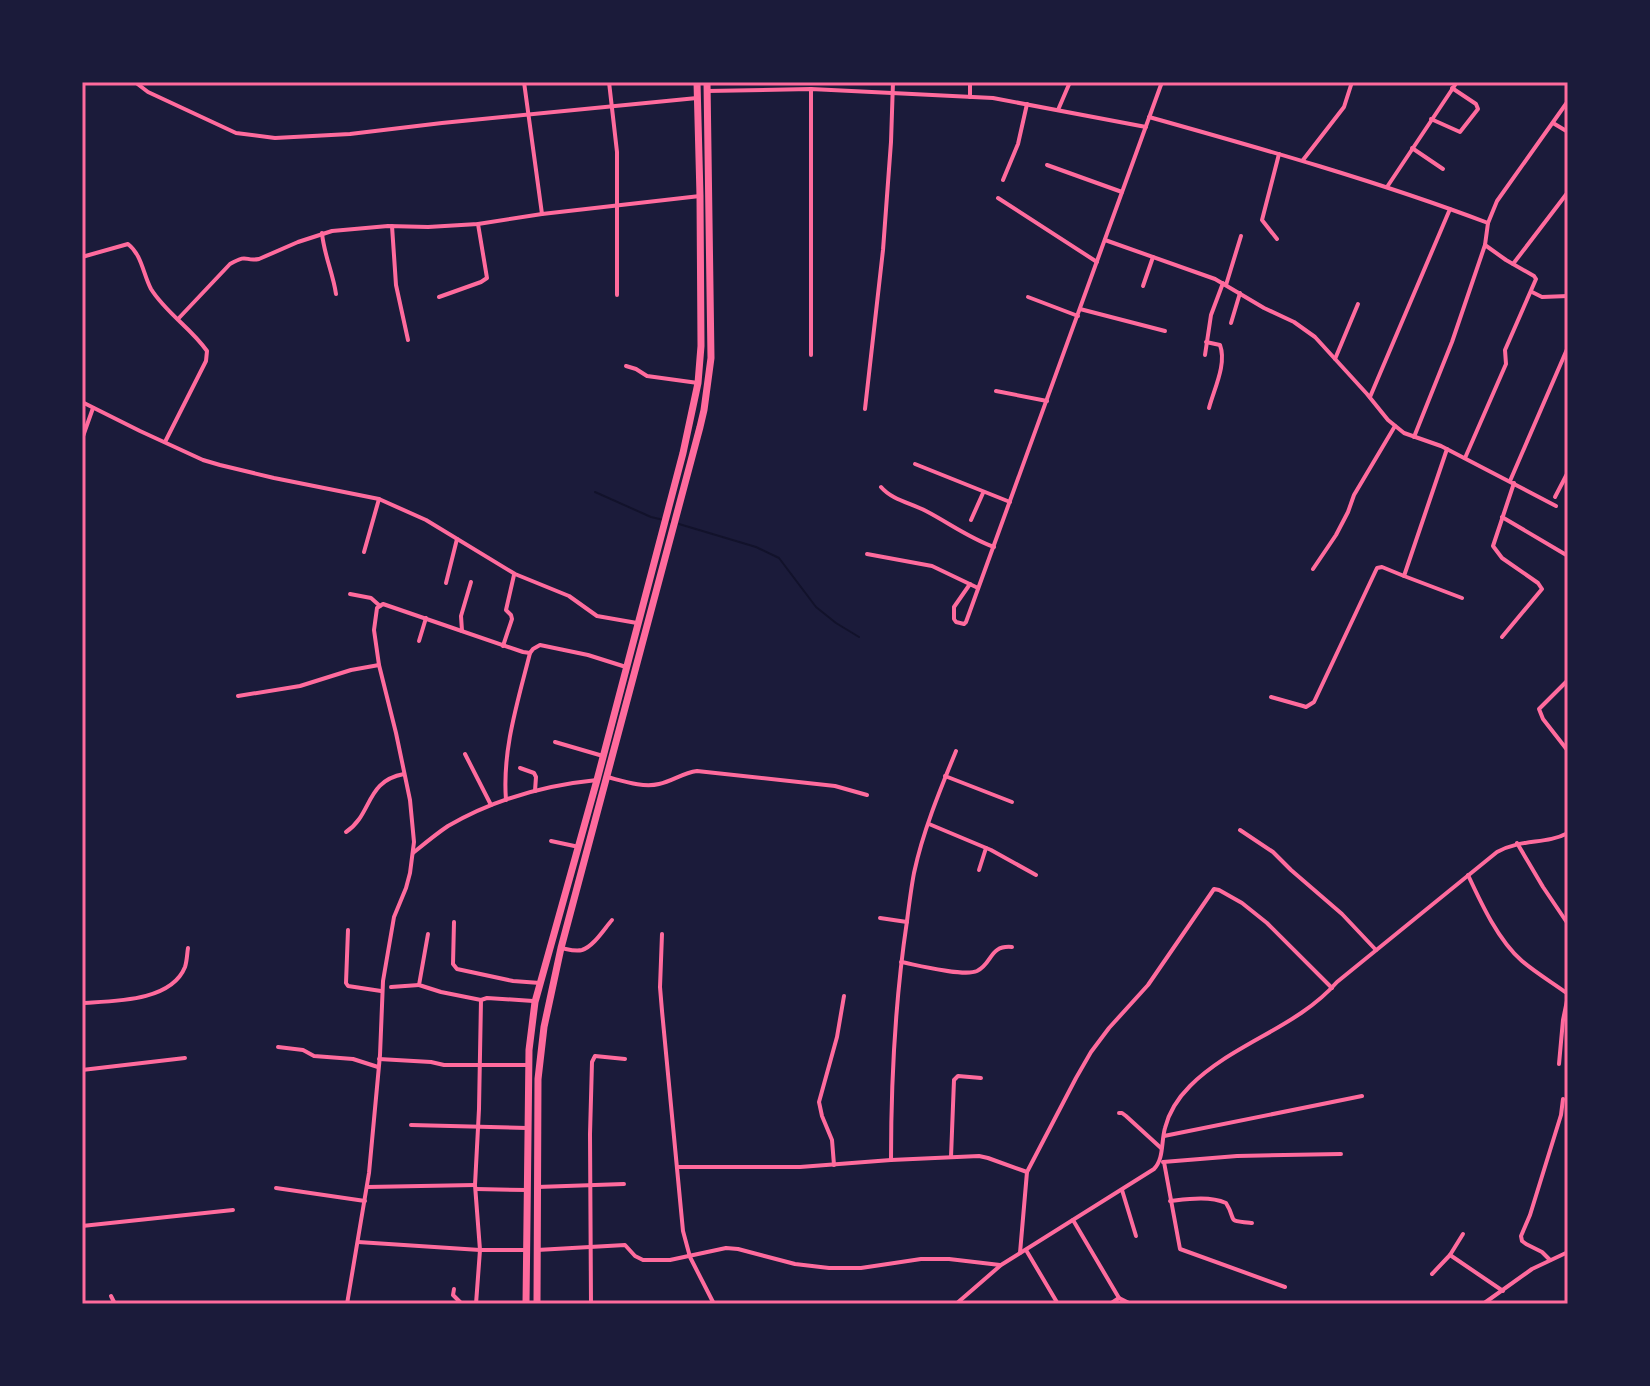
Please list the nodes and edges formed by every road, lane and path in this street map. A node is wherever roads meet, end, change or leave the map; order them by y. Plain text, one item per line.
1 (135, 82) edge
2 (524, 82) edge
3 (609, 82) edge
4 (697, 82) edge
5 (893, 82) edge
6 (970, 82) edge
7 (1070, 82) edge
8 (1162, 82) edge
9 (1352, 82) edge
10 (1457, 82) edge
11 (707, 86) edge
12 (1452, 88) junction
13 (811, 89) junction
14 (894, 92) junction
15 (970, 97) junction
16 (697, 98) junction
17 (1568, 101) edge
18 (1027, 104) junction
19 (611, 105) junction
20 (1058, 110) junction
21 (529, 114) junction
22 (1149, 117) junction
23 (1431, 119) junction
24 (1553, 123) junction
25 (1146, 127) junction
26 (1568, 132) edge
27 (1412, 148) junction
28 (1279, 154) junction
29 (1303, 160) junction
30 (1047, 165) dead end
31 (1443, 169) dead end
32 (1003, 180) dead end
33 (1387, 188) junction
34 (1122, 192) junction
35 (1568, 192) edge
36 (700, 196) junction
37 (998, 198) dead end
38 (617, 205) junction
39 (1450, 209) junction
40 (542, 214) junction
41 (1488, 223) junction
42 (478, 224) junction
43 (392, 226) junction
44 (322, 233) junction
45 (1241, 236) dead end
46 (1277, 239) dead end
47 (1105, 240) junction
48 (1485, 245) junction
49 (82, 257) edge
50 (1153, 257) junction
51 (1097, 262) junction
52 (1513, 264) junction
53 (1225, 284) junction
54 (1143, 286) dead end
55 (1531, 291) junction
56 (1240, 293) junction
57 (336, 294) dead end
58 (617, 295) dead end
59 (1568, 296) edge
60 (439, 297) dead end
61 (1028, 297) dead end
62 (1358, 304) dead end
63 (1080, 309) junction
64 (1078, 316) junction
65 (178, 319) junction
66 (1231, 323) dead end
67 (1165, 331) dead end
68 (408, 340) dead end
69 (1206, 342) junction
70 (1568, 347) edge
71 (811, 355) dead end
72 (1205, 355) dead end
73 (1335, 359) junction
74 (626, 366) dead end
75 (698, 383) junction
76 (996, 391) dead end
77 (1370, 397) junction
78 (1047, 401) junction
79 (82, 402) edge
80 (93, 408) junction
81 (1209, 408) dead end
82 (865, 409) dead end
83 (1395, 426) junction
84 (1414, 437) junction
85 (82, 439) edge
86 (165, 442) junction
87 (1447, 449) junction
88 (1465, 458) junction
89 (915, 464) dead end
90 (1568, 472) edge
91 (1512, 482) junction
92 (881, 487) dead end
93 (983, 493) junction
94 (1555, 497) dead end
95 (379, 499) junction
96 (1010, 502) junction
97 (1556, 506) dead end
98 (1502, 517) junction
99 (971, 520) dead end
100 (667, 531) junction
101 (457, 539) junction
102 (994, 547) junction
103 (364, 552) dead end
104 (867, 554) dead end
105 (1568, 556) edge
106 (1313, 569) dead end
107 (515, 574) junction
108 (1404, 576) junction
109 (471, 582) dead end
110 (446, 583) dead end
111 (970, 584) junction
112 (978, 588) junction
113 (350, 594) dead end
114 (1462, 598) dead end
115 (380, 606) junction
116 (426, 618) junction
117 (637, 623) junction
118 (462, 631) junction
119 (1502, 637) dead end
120 (419, 641) dead end
121 (503, 646) junction
122 (530, 653) junction
123 (379, 665) junction
124 (626, 667) junction
125 (1568, 680) edge
126 (238, 696) dead end
127 (1271, 697) dead end
128 (555, 742) dead end
129 (956, 751) dead end
130 (1568, 751) edge
131 (465, 754) dead end
132 (603, 756) junction
133 (520, 768) dead end
134 (404, 774) junction
135 (945, 776) junction
136 (607, 777) junction
137 (597, 780) junction
138 (535, 791) junction
139 (867, 795) dead end
140 (506, 800) junction
141 (1012, 802) dead end
142 (491, 805) junction
143 (929, 824) junction
144 (1240, 830) dead end
145 (346, 832) dead end
146 (1568, 833) edge
147 (551, 841) dead end
148 (1517, 843) junction
149 (579, 847) junction
150 (986, 848) junction
151 (413, 853) junction
152 (979, 870) dead end
153 (1036, 875) dead end
154 (1468, 875) junction
155 (880, 918) dead end
156 (612, 920) dead end
157 (454, 922) dead end
158 (907, 922) junction
159 (1568, 924) edge
160 (348, 930) dead end
161 (428, 934) dead end
162 (662, 934) dead end
163 (1012, 947) dead end
164 (188, 948) dead end
165 (561, 948) junction
166 (1376, 950) junction
167 (901, 962) junction
168 (540, 983) junction
169 (419, 985) junction
170 (391, 987) dead end
171 (1332, 988) junction
172 (381, 991) junction
173 (1568, 995) edge
174 (844, 996) dead end
175 (481, 1000) junction
176 (535, 1002) junction
177 (82, 1003) edge
178 (278, 1047) dead end
179 (185, 1058) dead end
180 (379, 1059) junction
181 (625, 1059) dead end
182 (1559, 1064) dead end
183 (479, 1065) junction
184 (529, 1065) junction
185 (378, 1067) junction
186 (82, 1070) edge
187 (981, 1078) dead end
188 (1362, 1096) dead end
189 (1563, 1099) dead end
190 (1119, 1113) dead end
191 (411, 1125) dead end
192 (478, 1127) junction
193 (527, 1128) junction
194 (1164, 1136) junction
195 (1161, 1148) junction
196 (1341, 1154) dead end
197 (951, 1157) junction
198 (891, 1160) junction
199 (1162, 1162) junction
200 (834, 1165) junction
201 (678, 1167) junction
202 (1027, 1172) junction
203 (624, 1184) dead end
204 (590, 1186) junction
205 (367, 1187) junction
206 (476, 1187) junction
207 (537, 1187) junction
208 (276, 1188) dead end
209 (527, 1190) junction
210 (1122, 1190) junction
211 (365, 1201) junction
212 (1170, 1201) junction
213 (233, 1210) dead end
214 (1073, 1220) junction
215 (1252, 1223) dead end
216 (82, 1226) edge
217 (1463, 1234) dead end
218 (1136, 1236) dead end
219 (358, 1242) junction
220 (591, 1248) junction
221 (480, 1250) junction
222 (527, 1250) junction
223 (537, 1250) junction
224 (1026, 1250) junction
225 (1568, 1252) edge
226 (1020, 1253) junction
227 (1450, 1255) junction
228 (690, 1257) junction
229 (1550, 1260) junction
230 (1001, 1265) junction
231 (1432, 1274) dead end
232 (1285, 1287) dead end
233 (454, 1289) dead end
234 (1503, 1291) junction
235 (111, 1296) dead end
236 (1119, 1298) junction
237 (115, 1304) edge
238 (347, 1304) edge
239 (462, 1304) edge
240 (476, 1304) edge
241 (526, 1304) edge
242 (537, 1304) edge
243 (591, 1304) edge
244 (714, 1304) edge
245 (956, 1304) edge
246 (1058, 1304) edge
247 (1110, 1304) edge
248 (1131, 1304) edge
249 (1483, 1304) edge

1 - 21 street
2 - 21 street
3 - 19 street
4 - 16 highway
5 - 14 street
6 - 15 street
7 - 20 street
8 - 22 street
9 - 29 street
10 - 12 street
11 - 13 street
11 - 100 highway
12 - 23 street
12 - 23 street
13 - 14 street
13 - 71 street
14 - 15 street
14 - 82 street
15 - 18 street
16 - 19 street
16 - 36 highway
17 - 24 street
18 - 20 street
18 - 32 street
19 - 21 street
19 - 38 street
20 - 25 street
21 - 40 street
22 - 25 street
22 - 28 street
23 - 27 street
24 - 26 street
24 - 41 street
25 - 34 street
27 - 31 street
27 - 33 street
28 - 29 street
28 - 46 street
29 - 33 street
30 - 34 street
33 - 39 street
34 - 47 street
35 - 52 street
36 - 38 street
36 - 75 highway
37 - 51 street
38 - 40 street
38 - 58 street
39 - 41 street
39 - 77 street
40 - 42 street
41 - 48 street
42 - 43 street
42 - 60 street
43 - 44 street
43 - 68 street
44 - 57 street
44 - 65 street
45 - 53 street
47 - 50 street
47 - 51 street
48 - 52 street
48 - 84 street
49 - 65 street
50 - 53 street
50 - 54 street
51 - 63 street
52 - 55 street
53 - 56 street
53 - 69 street
55 - 59 street
55 - 88 street
56 - 66 street
56 - 73 street
61 - 64 street
62 - 73 street
63 - 64 street
63 - 67 street
64 - 78 street
65 - 86 street
69 - 72 street
69 - 81 street
70 - 91 street
73 - 77 street
74 - 75 street
75 - 100 highway
76 - 78 street
77 - 83 street
78 - 96 street
79 - 80 street
80 - 85 street
80 - 86 street
83 - 84 street
83 - 106 street
84 - 87 street
86 - 95 street
87 - 88 street
87 - 108 street
88 - 91 street
89 - 93 street
90 - 94 street
91 - 97 street
91 - 98 street
92 - 102 street
93 - 96 street
93 - 99 street
95 - 101 street
95 - 103 street
96 - 102 street
98 - 105 street
98 - 119 street
100 - 117 highway
100 - 136 highway
101 - 107 street
101 - 110 street
102 - 112 street
104 - 111 street
107 - 117 street
107 - 121 street
108 - 114 street
108 - 127 street
109 - 118 street
111 - 112 street
111 - 112 street
113 - 115 street
115 - 116 street
115 - 123 street
116 - 118 street
116 - 120 street
117 - 124 highway
118 - 121 street
121 - 122 street
122 - 124 street
122 - 140 street
123 - 126 street
123 - 134 street
124 - 132 highway
125 - 130 street
128 - 132 street
129 - 135 street
131 - 142 street
132 - 137 highway
133 - 138 street
134 - 145 street
134 - 151 street
135 - 141 street
135 - 143 street
136 - 139 street
136 - 165 highway
137 - 138 street
137 - 149 highway
138 - 140 street
140 - 142 street
142 - 151 street
143 - 150 street
143 - 158 street
144 - 166 street
146 - 148 street
147 - 149 street
148 - 154 street
148 - 159 street
149 - 168 highway
150 - 152 street
150 - 153 street
151 - 172 street
154 - 166 street
154 - 173 street
155 - 158 street
156 - 165 street
157 - 168 street
158 - 167 street
160 - 172 street
161 - 169 street
162 - 201 street
163 - 167 street
164 - 177 street
165 - 207 highway
166 - 171 street
167 - 198 street
168 - 176 highway
169 - 170 street
169 - 175 street
171 - 194 street
171 - 202 street
172 - 180 street
173 - 182 street
174 - 200 street
175 - 176 street
175 - 183 street
176 - 184 highway
178 - 185 street
179 - 186 street
180 - 183 street
180 - 185 street
181 - 204 street
183 - 184 street
183 - 192 street
184 - 193 highway
185 - 205 street
187 - 197 street
188 - 194 street
189 - 229 street
190 - 195 street
191 - 192 street
192 - 193 street
192 - 206 street
193 - 209 highway
194 - 195 street
195 - 199 street
196 - 199 street
197 - 198 street
197 - 202 street
198 - 200 street
199 - 210 street
199 - 212 street
200 - 201 street
201 - 228 street
202 - 226 street
203 - 204 street
204 - 207 street
204 - 220 street
205 - 206 street
205 - 211 street
206 - 209 street
206 - 221 street
207 - 223 highway
208 - 211 street
209 - 222 highway
210 - 214 street
210 - 218 street
211 - 219 street
212 - 215 street
212 - 232 street
213 - 216 street
214 - 224 street
214 - 236 street
217 - 227 street
219 - 221 street
219 - 238 street
220 - 223 street
220 - 228 street
220 - 243 street
221 - 222 street
221 - 240 street
222 - 241 highway
223 - 242 highway
224 - 226 street
224 - 246 street
225 - 229 street
226 - 230 street
227 - 231 street
227 - 234 street
228 - 230 street
228 - 244 street
229 - 234 street
230 - 245 street
233 - 239 street
234 - 249 street
235 - 237 street
236 - 247 street
236 - 248 street

